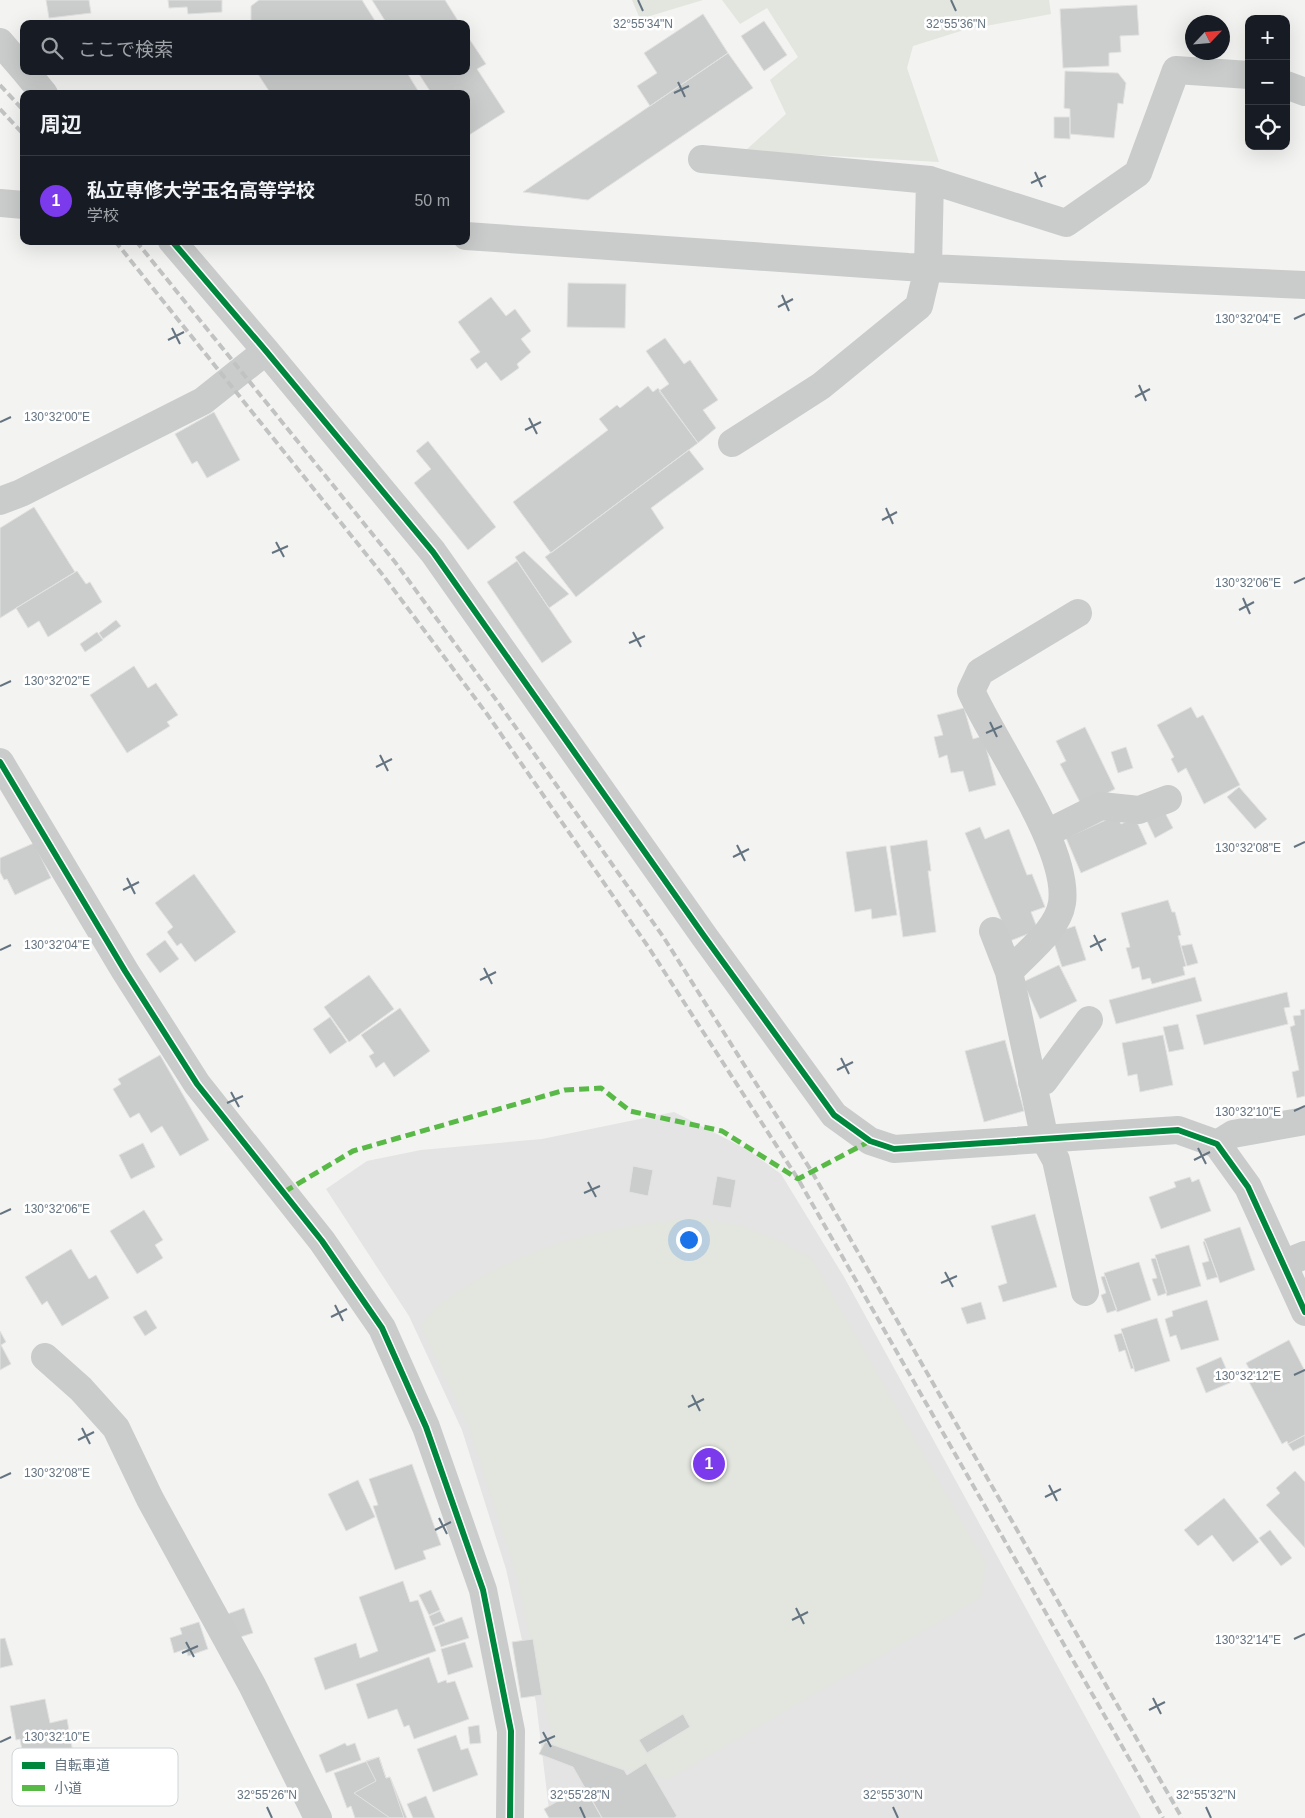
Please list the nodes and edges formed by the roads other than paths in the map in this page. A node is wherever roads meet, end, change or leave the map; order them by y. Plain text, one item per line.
1 (0, 42) edge
2 (20, 66) edge
3 (1245, 74) edge
4 (27, 75) edge
5 (1290, 86) edge
6 (41, 90) edge
7 (1305, 92) edge
8 (702, 159) dead end
9 (930, 180) junction
10 (0, 203) edge
11 (20, 205) edge
12 (470, 236) edge
13 (175, 245) edge
14 (928, 268) junction
15 (1305, 285) edge
16 (266, 351) junction
17 (732, 443) dead end
18 (0, 500) edge
19 (1078, 614) dead end
20 (0, 762) edge
21 (1168, 799) dead end
22 (1046, 833) junction
23 (993, 931) dead end
24 (1009, 972) junction
25 (1089, 1020) dead end
26 (1032, 1082) junction
27 (1305, 1121) edge
28 (1045, 1140) junction
29 (1217, 1144) junction
30 (1294, 1260) edge
31 (1085, 1292) dead end
32 (1305, 1312) edge
33 (45, 1357) dead end
34 (318, 1818) edge
35 (510, 1818) edge

1 - 2 street
3 - 9 street
4 - 6 street
5 - 7 street
8 - 9 street
9 - 14 street
10 - 11 street
12 - 14 street
13 - 16 street
14 - 15 street
14 - 17 street
16 - 18 street
16 - 28 street
19 - 22 street
20 - 35 street
21 - 22 street
22 - 24 street
23 - 24 street
24 - 26 street
25 - 26 street
26 - 28 street
27 - 29 street
28 - 29 street
28 - 31 street
29 - 30 street
30 - 32 street
33 - 34 street

